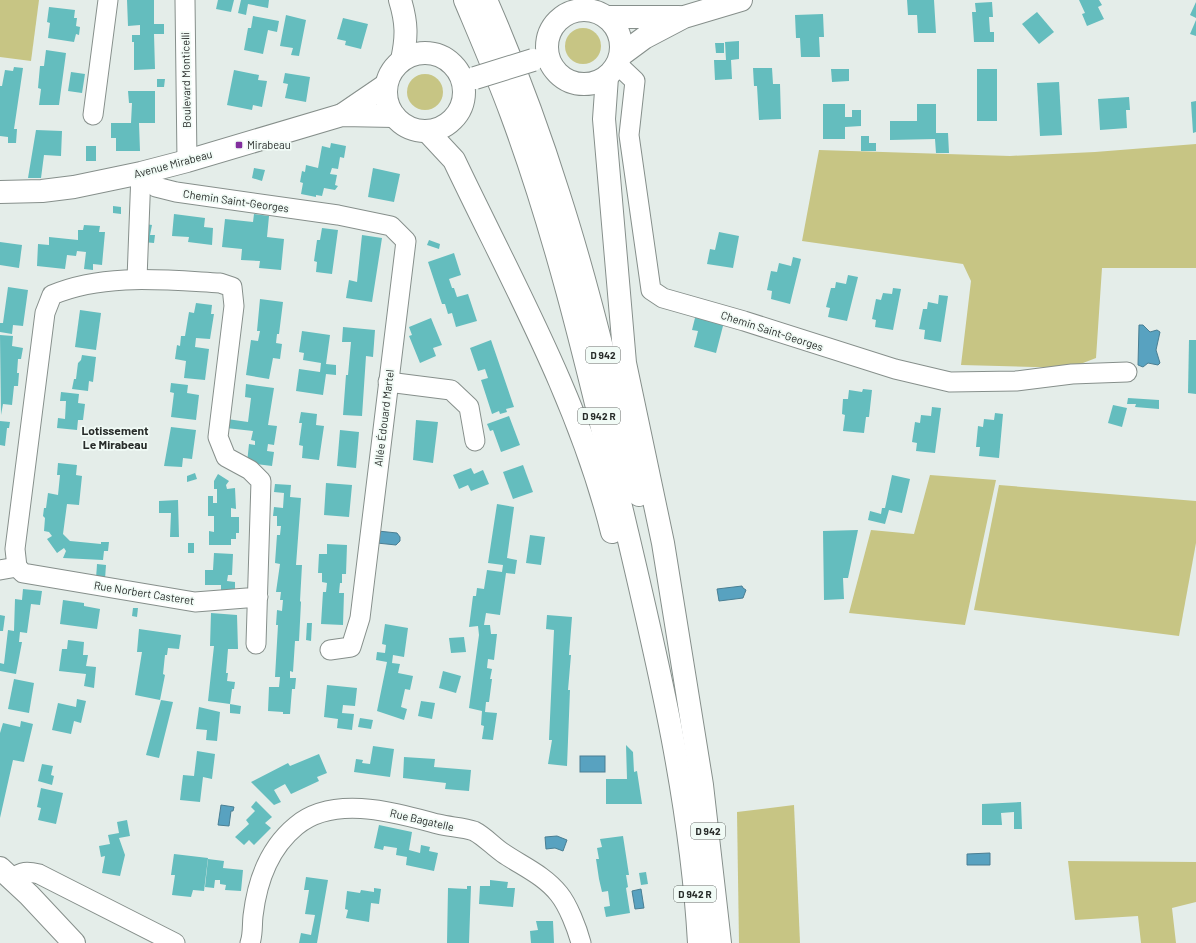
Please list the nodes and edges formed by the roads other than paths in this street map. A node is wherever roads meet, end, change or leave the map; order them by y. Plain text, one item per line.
1 (108, 0) edge
2 (185, 0) edge
3 (400, 0) edge
4 (465, 0) edge
5 (486, 0) edge
6 (741, 0) edge
7 (578, 5) edge
8 (684, 17) junction
9 (607, 18) junction
10 (540, 58) junction
11 (402, 60) junction
12 (615, 65) junction
13 (469, 80) junction
14 (386, 85) junction
15 (342, 114) junction
16 (93, 115) dead end
17 (394, 116) junction
18 (427, 131) junction
19 (187, 161) junction
20 (141, 173) junction
21 (0, 192) edge
22 (338, 215) joint
23 (137, 279) junction
24 (1127, 372) dead end
25 (388, 382) junction
26 (475, 441) dead end
27 (8, 568) edge
28 (258, 597) junction
29 (256, 644) dead end
30 (330, 650) dead end
31 (690, 719) junction
32 (690, 844) junction
33 (6, 874) edge
34 (74, 943) edge
35 (175, 943) edge
36 (250, 943) edge
37 (581, 943) edge
38 (699, 943) edge
39 (720, 943) edge

1 - 16 street
2 - 19 street, Boulevard Monticelli
3 - 11 main road
4 - 32 main road, D 942 R
5 - 31 main road, D 942
6 - 8 main road
7 - 9 main road
7 - 10 main road
8 - 9 main road
8 - 12 main road
9 - 12 main road
10 - 12 main road
10 - 13 main road, bridge
11 - 13 main road
11 - 14 main road
12 - 24 street, Chemin Saint-Georges
12 - 31 main road
13 - 18 main road
14 - 15 main road
14 - 17 main road
15 - 17 main road
15 - 19 main road, Avenue Mirabeau
17 - 18 main road
18 - 32 main road
19 - 20 main road, Avenue Mirabeau
20 - 21 main road, Avenue Mirabeau
20 - 22 street, Chemin Saint-Georges
20 - 23 street
22 - 25 street, Allée Édouard Martel
23 - 27 street, Rue Norbert Casteret
23 - 28 street, Rue Norbert Casteret
25 - 26 street
25 - 30 street, Allée Édouard Martel
27 - 28 street, Rue Norbert Casteret
28 - 29 street
31 - 39 main road, D 942
32 - 38 main road, D 942 R
33 - 34 main road
33 - 35 street
36 - 37 street, Rue Bagatelle

